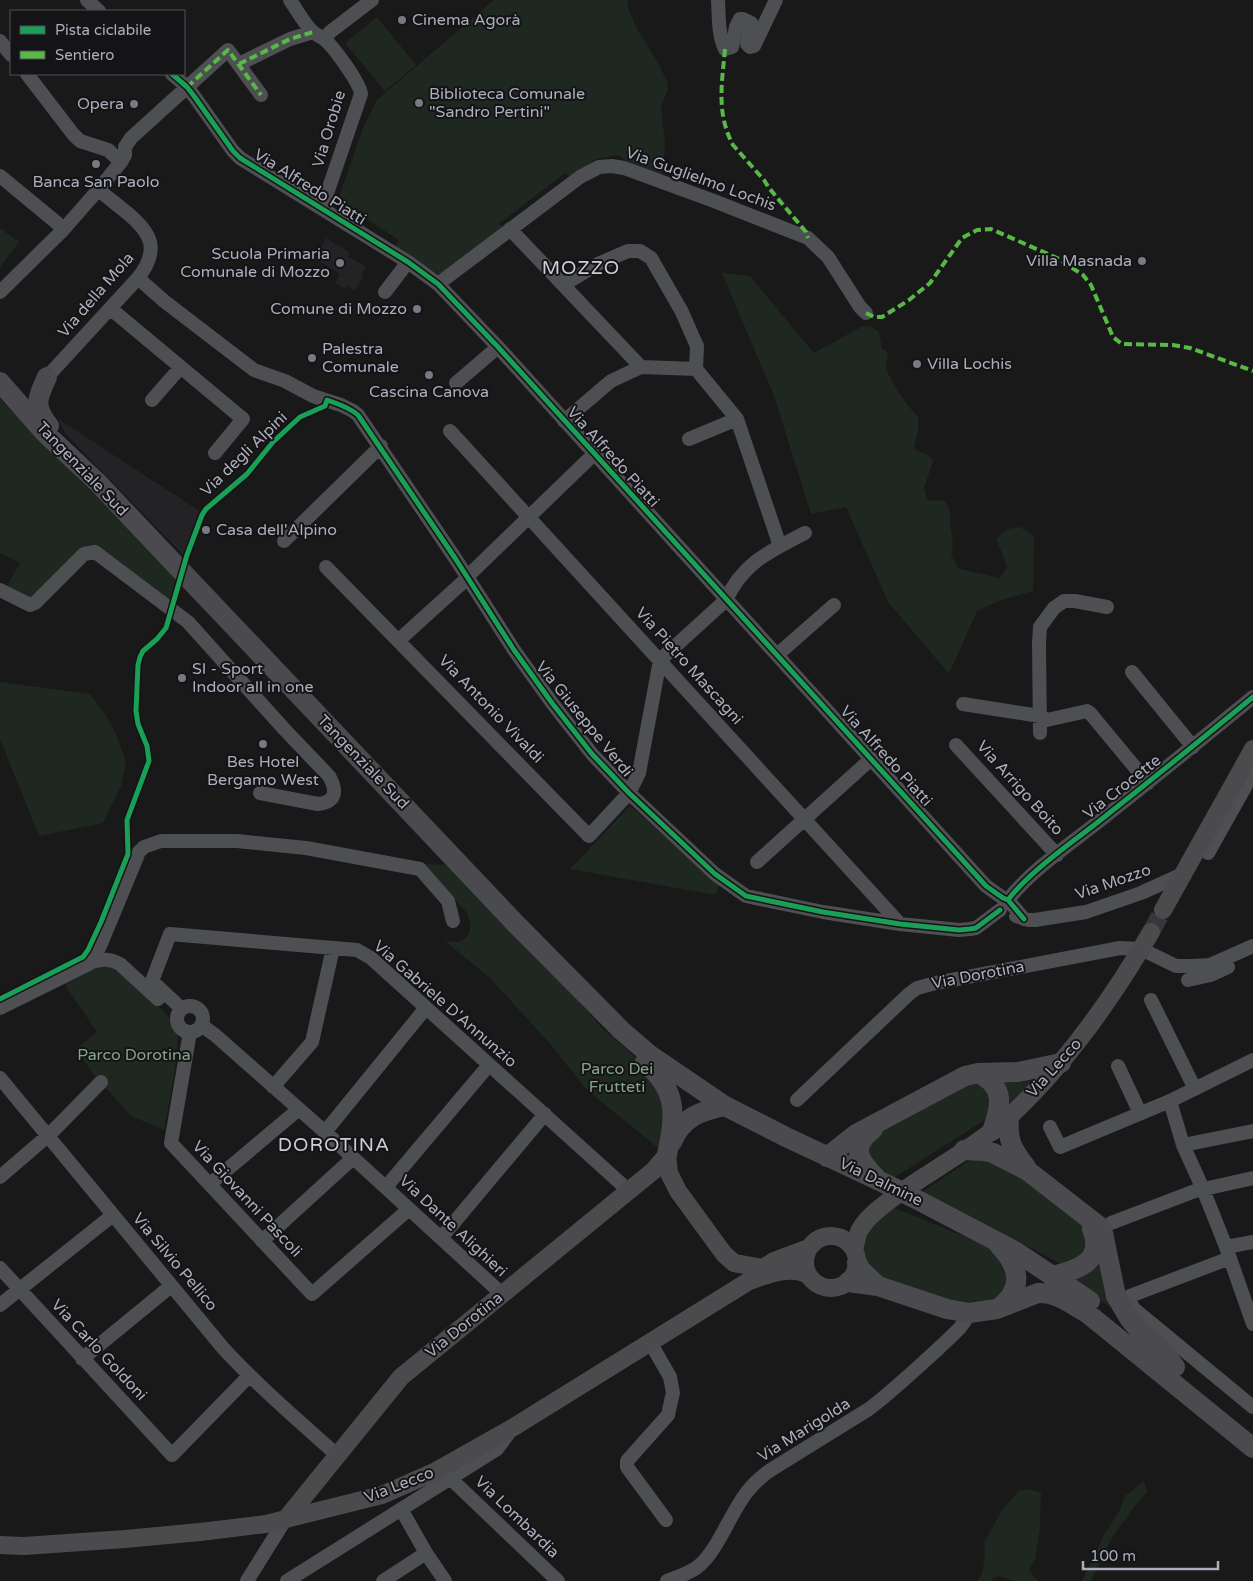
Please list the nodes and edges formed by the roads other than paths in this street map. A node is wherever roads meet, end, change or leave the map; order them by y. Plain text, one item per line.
1 (290, 0) edge
2 (372, 0) edge
3 (718, 0) edge
4 (776, 0) edge
5 (319, 36) junction
6 (0, 41) edge
7 (10, 54) edge
8 (239, 64) junction
9 (28, 75) edge
10 (173, 75) edge
11 (187, 87) junction
12 (261, 95) dead end
13 (121, 162) junction
14 (0, 176) edge
15 (98, 190) junction
16 (322, 208) junction
17 (510, 229) junction
18 (62, 230) junction
19 (408, 262) junction
20 (138, 278) junction
21 (438, 284) junction
22 (563, 285) junction
23 (0, 292) edge
24 (385, 292) dead end
25 (111, 309) junction
26 (866, 313) dead end
27 (498, 347) junction
28 (641, 366) junction
29 (180, 368) junction
30 (696, 369) junction
31 (47, 377) junction
32 (456, 383) dead end
33 (3, 389) edge
34 (152, 400) dead end
35 (737, 419) junction
36 (564, 422) junction
37 (450, 431) dead end
38 (689, 439) dead end
39 (381, 446) junction
40 (215, 453) dead end
41 (594, 454) junction
42 (97, 482) junction
43 (530, 516) junction
44 (806, 533) dead end
45 (284, 541) dead end
46 (780, 546) junction
47 (326, 567) dead end
48 (467, 577) junction
49 (0, 590) edge
50 (726, 600) junction
51 (834, 604) dead end
52 (1106, 607) dead end
53 (399, 640) junction
54 (777, 655) junction
55 (660, 660) junction
56 (1132, 672) dead end
57 (1253, 697) edge
58 (964, 704) dead end
59 (1040, 716) junction
60 (1040, 733) dead end
61 (956, 744) dead end
62 (1193, 747) junction
63 (1253, 749) edge
64 (871, 759) junction
65 (1253, 773) edge
66 (1148, 783) junction
67 (260, 793) dead end
68 (629, 794) junction
69 (804, 819) junction
70 (1208, 853) dead end
71 (1057, 855) junction
72 (757, 862) dead end
73 (1183, 874) junction
74 (1141, 893) junction
75 (1003, 905) junction
76 (1164, 909) joint
77 (453, 920) dead end
78 (900, 924) junction
79 (517, 925) junction
80 (1151, 932) tunnel mouth
81 (333, 948) junction
82 (1250, 948) edge
83 (1141, 949) junction
84 (93, 962) junction
85 (1188, 980) dead end
86 (1151, 1000) dead end
87 (0, 1008) edge
88 (426, 1008) junction
89 (179, 1013) junction
90 (196, 1029) junction
91 (1253, 1060) edge
92 (1062, 1063) junction
93 (489, 1066) junction
94 (1118, 1066) dead end
95 (978, 1074) junction
96 (0, 1078) edge
97 (101, 1082) dead end
98 (273, 1087) junction
99 (1195, 1089) junction
100 (797, 1100) dead end
101 (1170, 1101) junction
102 (725, 1106) junction
103 (299, 1110) junction
104 (1140, 1113) junction
105 (545, 1114) junction
106 (1009, 1117) junction
107 (885, 1120) junction
108 (1050, 1126) dead end
109 (992, 1130) junction
110 (1253, 1131) edge
111 (325, 1132) junction
112 (47, 1135) junction
113 (1183, 1145) junction
114 (964, 1150) junction
115 (667, 1155) junction
116 (827, 1157) junction
117 (353, 1158) junction
118 (1028, 1171) junction
119 (926, 1174) junction
120 (0, 1177) edge
121 (1253, 1178) edge
122 (883, 1182) junction
123 (210, 1184) junction
124 (386, 1187) junction
125 (1203, 1189) junction
126 (628, 1190) junction
127 (409, 1208) junction
128 (113, 1215) junction
129 (1083, 1215) junction
130 (1110, 1223) dead end
131 (837, 1236) junction
132 (441, 1238) junction
133 (993, 1238) junction
134 (262, 1241) junction
135 (1253, 1242) edge
136 (809, 1248) junction
137 (1228, 1252) junction
138 (856, 1256) junction
139 (0, 1268) edge
140 (764, 1268) junction
141 (1016, 1272) junction
142 (808, 1275) junction
143 (1053, 1276) junction
144 (749, 1281) junction
145 (848, 1282) junction
146 (171, 1286) junction
147 (878, 1286) junction
148 (20, 1290) junction
149 (1038, 1293) junction
150 (502, 1294) junction
151 (0, 1305) edge
152 (997, 1309) junction
153 (969, 1313) junction
154 (1253, 1324) edge
155 (650, 1342) junction
156 (82, 1359) junction
157 (1175, 1367) junction
158 (249, 1376) junction
159 (1253, 1407) edge
160 (512, 1428) junction
161 (1253, 1432) edge
162 (1253, 1448) edge
163 (338, 1456) junction
164 (451, 1479) junction
165 (401, 1509) junction
166 (285, 1520) junction
167 (666, 1520) dead end
168 (1, 1545) edge
169 (426, 1553) junction
170 (247, 1581) edge
171 (287, 1581) edge
172 (383, 1581) edge
173 (445, 1581) edge
174 (558, 1581) edge
175 (667, 1581) edge

1 - 5 street
2 - 5 street
3 - 4 street
5 - 8 street
5 - 16 street, Via Orobie
6 - 7 street
8 - 11 street
8 - 12 street
9 - 13 street
10 - 11 street, Via Alfredo Piatti
11 - 13 street
11 - 16 street, Via Alfredo Piatti
13 - 15 street
14 - 18 street
15 - 18 street
15 - 20 street, Via della Mola
16 - 19 street, Via Alfredo Piatti
17 - 21 street, Via Guglielmo Lochis
17 - 22 street
17 - 26 street, Via Guglielmo Lochis
18 - 23 street
19 - 21 street, Via Alfredo Piatti
19 - 24 street
20 - 25 street, Via della Mola
20 - 39 street, Via Giuseppe Verdi
21 - 27 street, Via Alfredo Piatti
22 - 28 street
22 - 30 street
25 - 29 street
25 - 31 street, Via della Mola
27 - 32 street
27 - 36 street, Via Alfredo Piatti
28 - 30 street
28 - 36 street
29 - 34 street
29 - 40 street
30 - 35 street
31 - 33 highway
31 - 42 highway
33 - 42 highway, Tangenziale Sud
35 - 38 street
35 - 46 street
36 - 41 street, Via Alfredo Piatti
37 - 43 street, Via Pietro Mascagni
39 - 45 street
39 - 48 street, Via Giuseppe Verdi
41 - 43 street
41 - 50 street, Via Alfredo Piatti
42 - 79 highway, Tangenziale Sud
43 - 48 street
43 - 55 street, Via Pietro Mascagni
44 - 46 street
46 - 50 street
47 - 53 street, Via Antonio Vivaldi
48 - 53 street
48 - 68 street, Via Giuseppe Verdi
49 - 67 street
50 - 54 street, Via Alfredo Piatti
50 - 55 street
51 - 54 street
52 - 59 street
53 - 68 street, Via Antonio Vivaldi
54 - 64 street, Via Alfredo Piatti
55 - 68 street
55 - 69 street, Via Pietro Mascagni
56 - 62 street
57 - 62 street, Via Crocette
58 - 59 street
59 - 60 street
59 - 66 street
61 - 71 street, Via Arrigo Boito
62 - 66 street, Via Crocette
63 - 73 main road
64 - 69 street
64 - 75 street, Via Alfredo Piatti
65 - 70 street
66 - 71 street, Via Crocette
68 - 78 street, Via Giuseppe Verdi
69 - 72 street
69 - 78 street, Via Pietro Mascagni
71 - 75 street, Via Crocette
73 - 74 street, Via Mozzo
73 - 76 main road
74 - 75 street, Via Mozzo
74 - 76 street
75 - 78 street, Via Giuseppe Verdi
77 - 84 street
79 - 102 highway, Via Dalmine
79 - 115 highway
80 - 83 main road, Via Lecco
81 - 88 street, Via Gabriele D'Annunzio
81 - 89 street, Via Gabriele D'Annunzio
81 - 98 street
82 - 83 street
82 - 85 street
83 - 92 main road, Via Lecco
83 - 100 street, Via Dorotina
84 - 87 street
84 - 89 street
86 - 99 street
88 - 93 street, Via Gabriele D'Annunzio
88 - 111 street
89 - 90 street, Via Dante Alighieri
89 - 90 street, Via Dante Alighieri
90 - 98 street, Via Dante Alighieri
90 - 123 street, Via Giovanni Pascoli
91 - 99 street
92 - 95 highway
92 - 106 main road, Via Lecco
93 - 105 street, Via Gabriele D'Annunzio
93 - 124 street
94 - 104 street
95 - 107 highway
95 - 109 highway
96 - 112 street, Via Silvio Pellico
97 - 112 street
98 - 103 street, Via Dante Alighieri
99 - 101 street
101 - 104 street
101 - 113 street
102 - 115 highway
102 - 116 highway, Via Dalmine
103 - 111 street, Via Dante Alighieri
103 - 123 street
104 - 108 street
105 - 126 street, Via Gabriele D'Annunzio
105 - 132 street
106 - 109 main road, Via Lecco
106 - 118 highway
107 - 116 highway
107 - 122 highway
109 - 114 main road, Via Lecco
110 - 113 street
111 - 117 street, Via Dante Alighieri
112 - 120 street
112 - 128 street, Via Silvio Pellico
113 - 125 street
114 - 118 highway
114 - 119 main road, Via Lecco
115 - 126 main road, Via Dorotina
115 - 140 main road
116 - 122 highway, Via Dalmine
117 - 124 street, Via Dante Alighieri
117 - 134 street
118 - 129 highway
119 - 131 main road, Via Lecco
119 - 138 main road, Via Lecco
121 - 125 street
122 - 133 highway, Via Dalmine, bridge
123 - 134 street, Via Giovanni Pascoli
124 - 127 street, Via Dante Alighieri
125 - 130 street
125 - 137 street
126 - 150 main road, Via Dorotina
127 - 132 street, Via Dante Alighieri
127 - 134 street, Via Giovanni Pascoli
128 - 146 street, Via Silvio Pellico
128 - 148 street
129 - 143 highway
129 - 157 highway
131 - 136 main road
131 - 138 main road
132 - 150 street, Via Dante Alighieri
133 - 141 highway
133 - 143 highway, Via Dalmine
135 - 137 street
136 - 140 main road, Via Lecco
136 - 142 main road
137 - 154 street
137 - 159 street
138 - 145 main road
138 - 147 highway
139 - 148 street, Via Carlo Goldoni
140 - 144 main road, Via Lecco
141 - 149 highway
141 - 152 highway
142 - 144 main road, Via Lecco
142 - 145 main road
143 - 157 highway, Via Dalmine
144 - 155 main road, Via Lecco
145 - 147 highway
146 - 156 street
146 - 158 street, Via Silvio Pellico
147 - 153 highway
148 - 151 street
148 - 156 street, Via Carlo Goldoni
149 - 152 highway
149 - 162 highway
150 - 163 main road, Via Dorotina
152 - 153 highway
153 - 175 street, Via Marigolda
155 - 160 main road, Via Lecco
155 - 167 street
156 - 158 street, Via Carlo Goldoni
157 - 161 highway, Via Dalmine
158 - 163 street, Via Silvio Pellico
160 - 164 street
160 - 166 main road, Via Lecco
163 - 166 main road, Via Dorotina
164 - 165 street
164 - 174 street, Via Lombardia
165 - 169 street
165 - 171 street
166 - 168 main road, Via Lecco
166 - 170 street
169 - 172 street
169 - 173 street

